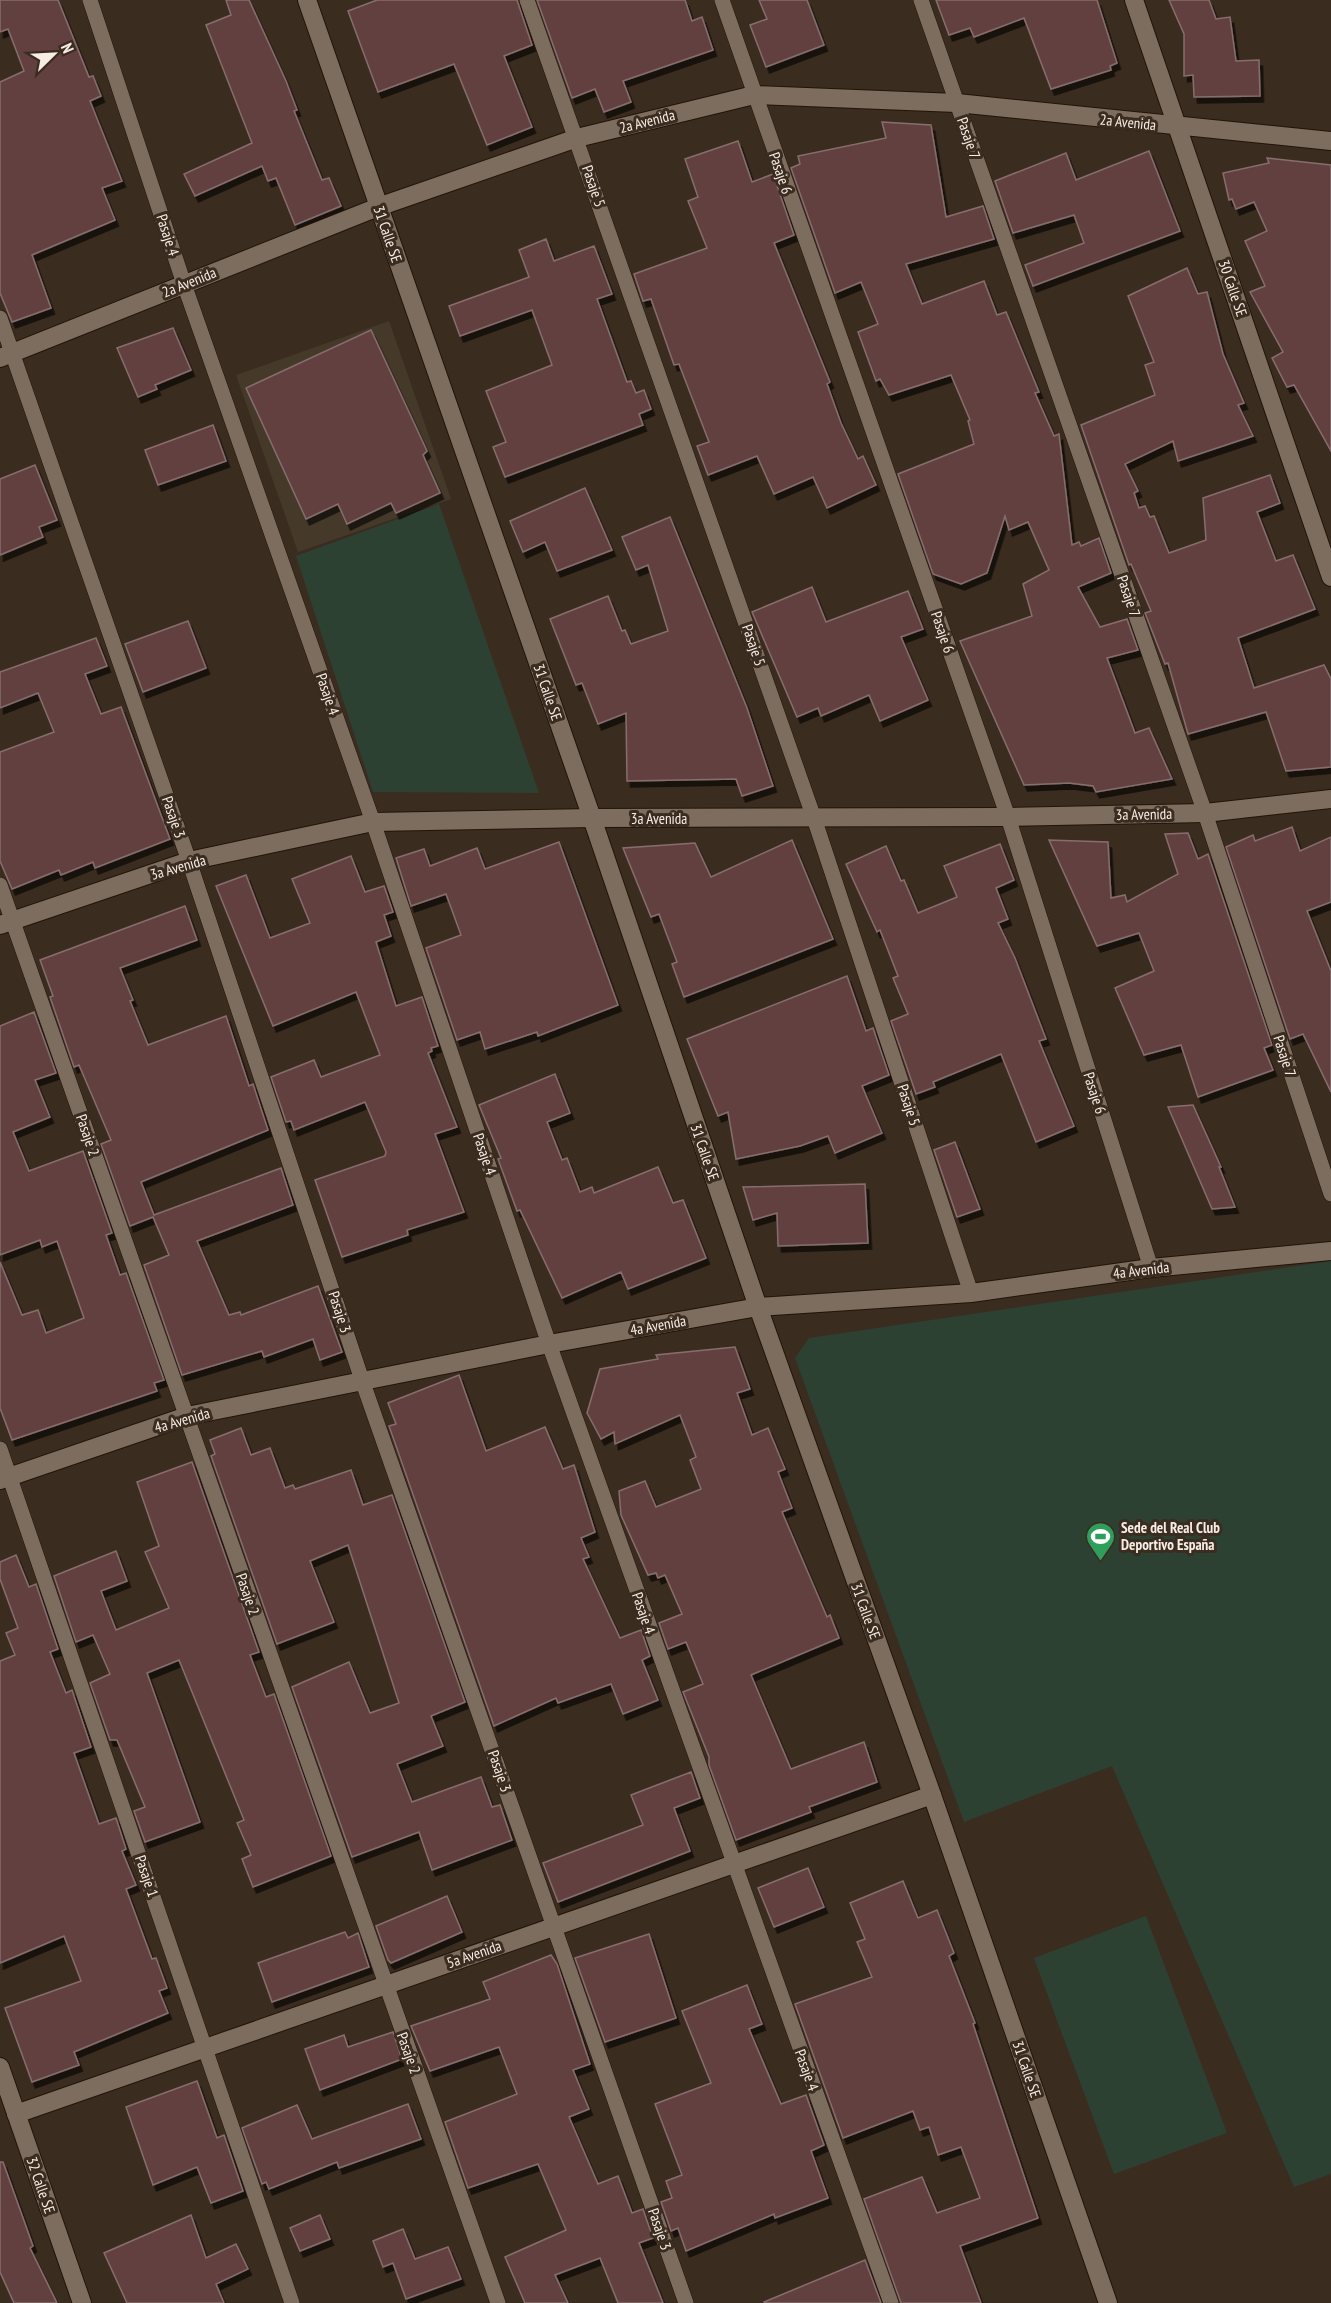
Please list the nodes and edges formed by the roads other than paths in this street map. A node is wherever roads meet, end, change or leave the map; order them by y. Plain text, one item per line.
1 (90, 0) edge
2 (307, 0) edge
3 (527, 0) edge
4 (722, 0) edge
5 (921, 0) edge
6 (1134, 0) edge
7 (754, 94) junction
8 (957, 104) junction
9 (1178, 127) junction
10 (577, 138) junction
11 (1331, 141) edge
12 (378, 207) junction
13 (184, 284) junction
14 (0, 318) edge
15 (6, 355) edge
16 (1331, 577) edge
17 (1331, 799) edge
18 (1205, 813) junction
19 (1008, 817) junction
20 (592, 818) junction
21 (814, 818) junction
22 (373, 822) junction
23 (189, 861) junction
24 (0, 885) edge
25 (6, 922) edge
26 (1331, 1194) edge
27 (1331, 1251) edge
28 (1151, 1268) junction
29 (970, 1293) junction
30 (758, 1307) junction
31 (549, 1344) junction
32 (362, 1380) junction
33 (187, 1416) junction
34 (0, 1449) edge
35 (5, 1478) edge
36 (932, 1795) junction
37 (733, 1864) junction
38 (554, 1926) junction
39 (384, 1985) junction
40 (206, 2048) junction
41 (0, 2067) edge
42 (16, 2114) junction
43 (82, 2303) edge
44 (292, 2303) edge
45 (498, 2303) edge
46 (686, 2303) edge
47 (891, 2303) edge
48 (1108, 2303) edge

1 - 13 lane, Pasaje 4
2 - 12 street, 31 Calle SE
3 - 10 lane, Pasaje 5
4 - 7 lane, Pasaje 6
5 - 8 lane, Pasaje 7
6 - 9 street, 30 Calle SE
7 - 8 street, 2a Avenida
7 - 10 street, 2a Avenida
7 - 19 lane, Pasaje 6
8 - 9 street, 2a Avenida
8 - 18 lane, Pasaje 7
9 - 11 street, 2a Avenida
9 - 16 street, 30 Calle SE
10 - 12 street, 2a Avenida
10 - 21 lane, Pasaje 5
12 - 13 street, 2a Avenida
12 - 20 street, 31 Calle SE
13 - 15 street, 2a Avenida
13 - 22 lane, Pasaje 4
14 - 15 lane, Pasaje 3
15 - 23 lane, Pasaje 3
17 - 18 street, 3a Avenida
18 - 19 street, 3a Avenida
18 - 26 lane, Pasaje 7
19 - 21 street, 3a Avenida
19 - 28 lane, Pasaje 6
20 - 21 street, 3a Avenida
20 - 22 street, 3a Avenida
20 - 30 street, 31 Calle SE
21 - 29 lane, Pasaje 5
22 - 23 street, 3a Avenida
22 - 31 lane, Pasaje 4
23 - 25 street, 3a Avenida
23 - 32 lane, Pasaje 3
24 - 25 lane, Pasaje 2
25 - 33 lane, Pasaje 2
27 - 28 street, 4a Avenida
28 - 29 street, 4a Avenida
29 - 30 street, 4a Avenida
30 - 31 street, 4a Avenida
30 - 36 street, 31 Calle SE
31 - 32 street, 4a Avenida
31 - 37 lane, Pasaje 4
32 - 33 street, 4a Avenida
32 - 38 lane, Pasaje 3
33 - 35 street, 4a Avenida
33 - 39 lane, Pasaje 2
34 - 35 lane, Pasaje 1
35 - 40 lane, Pasaje 1
36 - 37 street, 5a Avenida
36 - 48 street, 31 Calle SE
37 - 38 street, 5a Avenida
37 - 47 lane, Pasaje 4
38 - 39 street, 5a Avenida
38 - 46 lane, Pasaje 3
39 - 40 street, 5a Avenida
39 - 45 lane, Pasaje 2
40 - 42 street, 5a Avenida
40 - 44 lane, Pasaje 1
41 - 42 street, 32 Calle SE
42 - 43 street, 32 Calle SE

